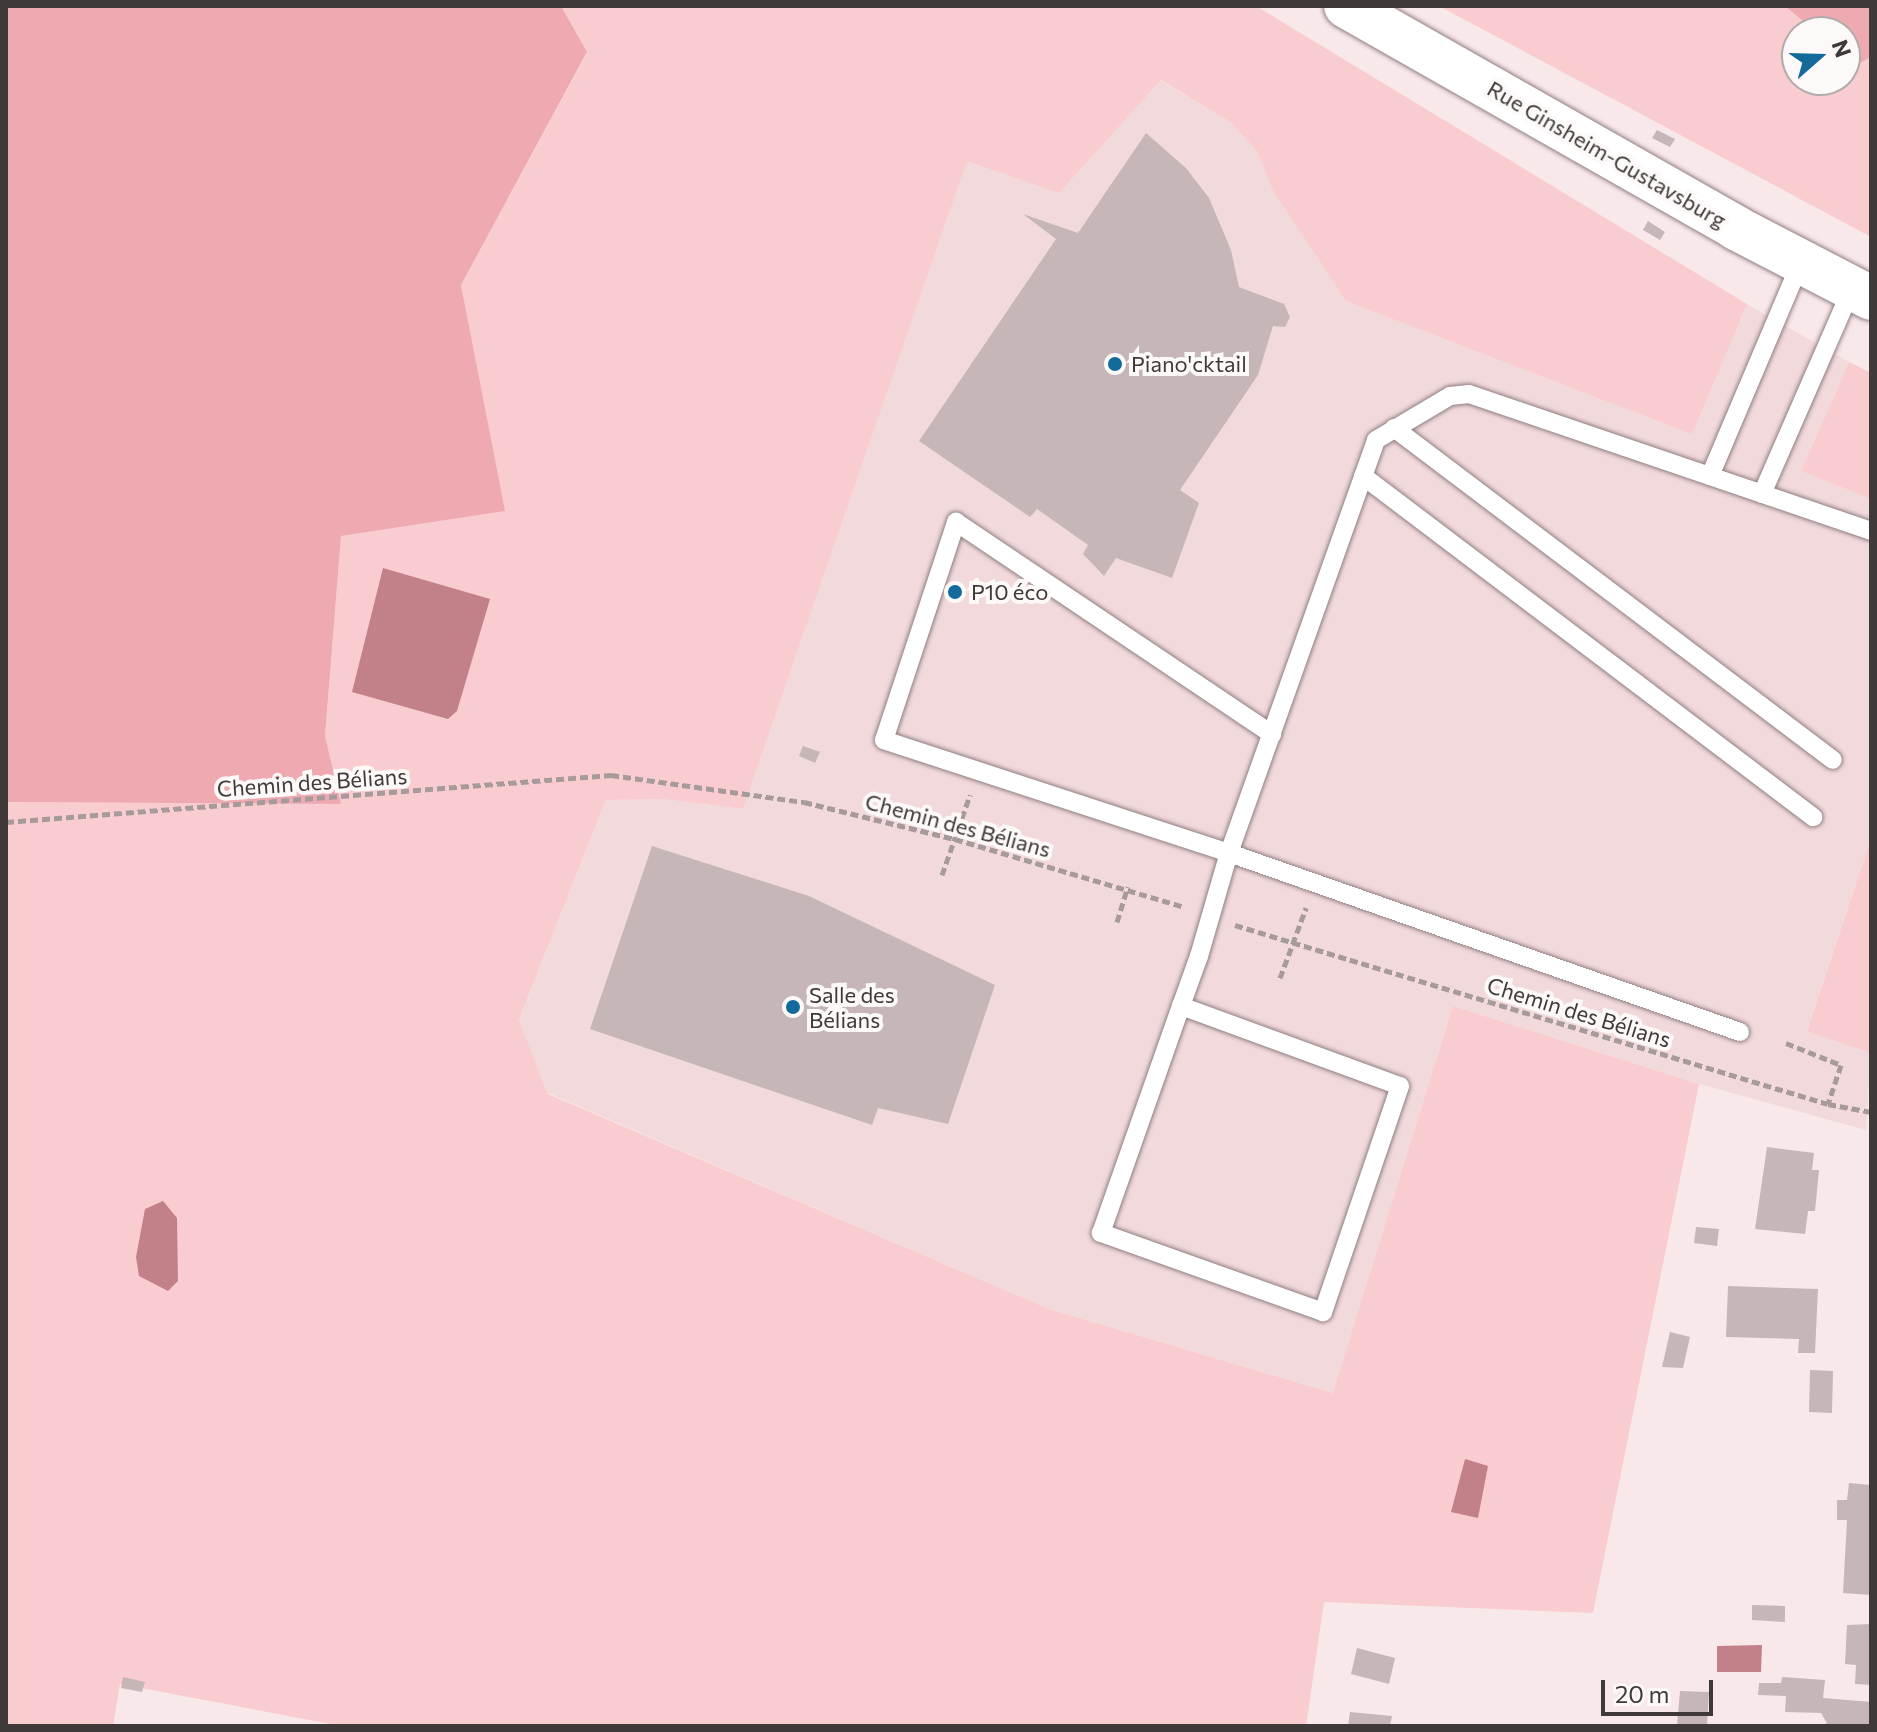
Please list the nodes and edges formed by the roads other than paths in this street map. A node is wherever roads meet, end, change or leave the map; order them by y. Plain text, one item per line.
1 (1346, 6) edge
2 (1801, 262) junction
3 (1862, 293) edge
4 (1394, 428) junction
5 (1363, 476) junction
6 (1710, 476) junction
7 (1762, 494) junction
8 (1871, 531) edge
9 (1272, 734) junction
10 (1833, 760) dead end
11 (1813, 817) dead end
12 (1229, 853) junction
13 (1181, 1006) junction
14 (1740, 1032) dead end

1 - 2 street, Rue Ginsheim-Gustavsburg
2 - 3 street, Rue Ginsheim-Gustavsburg
2 - 6 lane
3 - 7 lane
4 - 5 lane
4 - 6 lane
4 - 10 lane
5 - 9 lane
5 - 11 lane
6 - 7 lane
7 - 8 lane
9 - 12 lane
9 - 12 lane
12 - 13 lane
12 - 14 lane
13 - 13 lane

